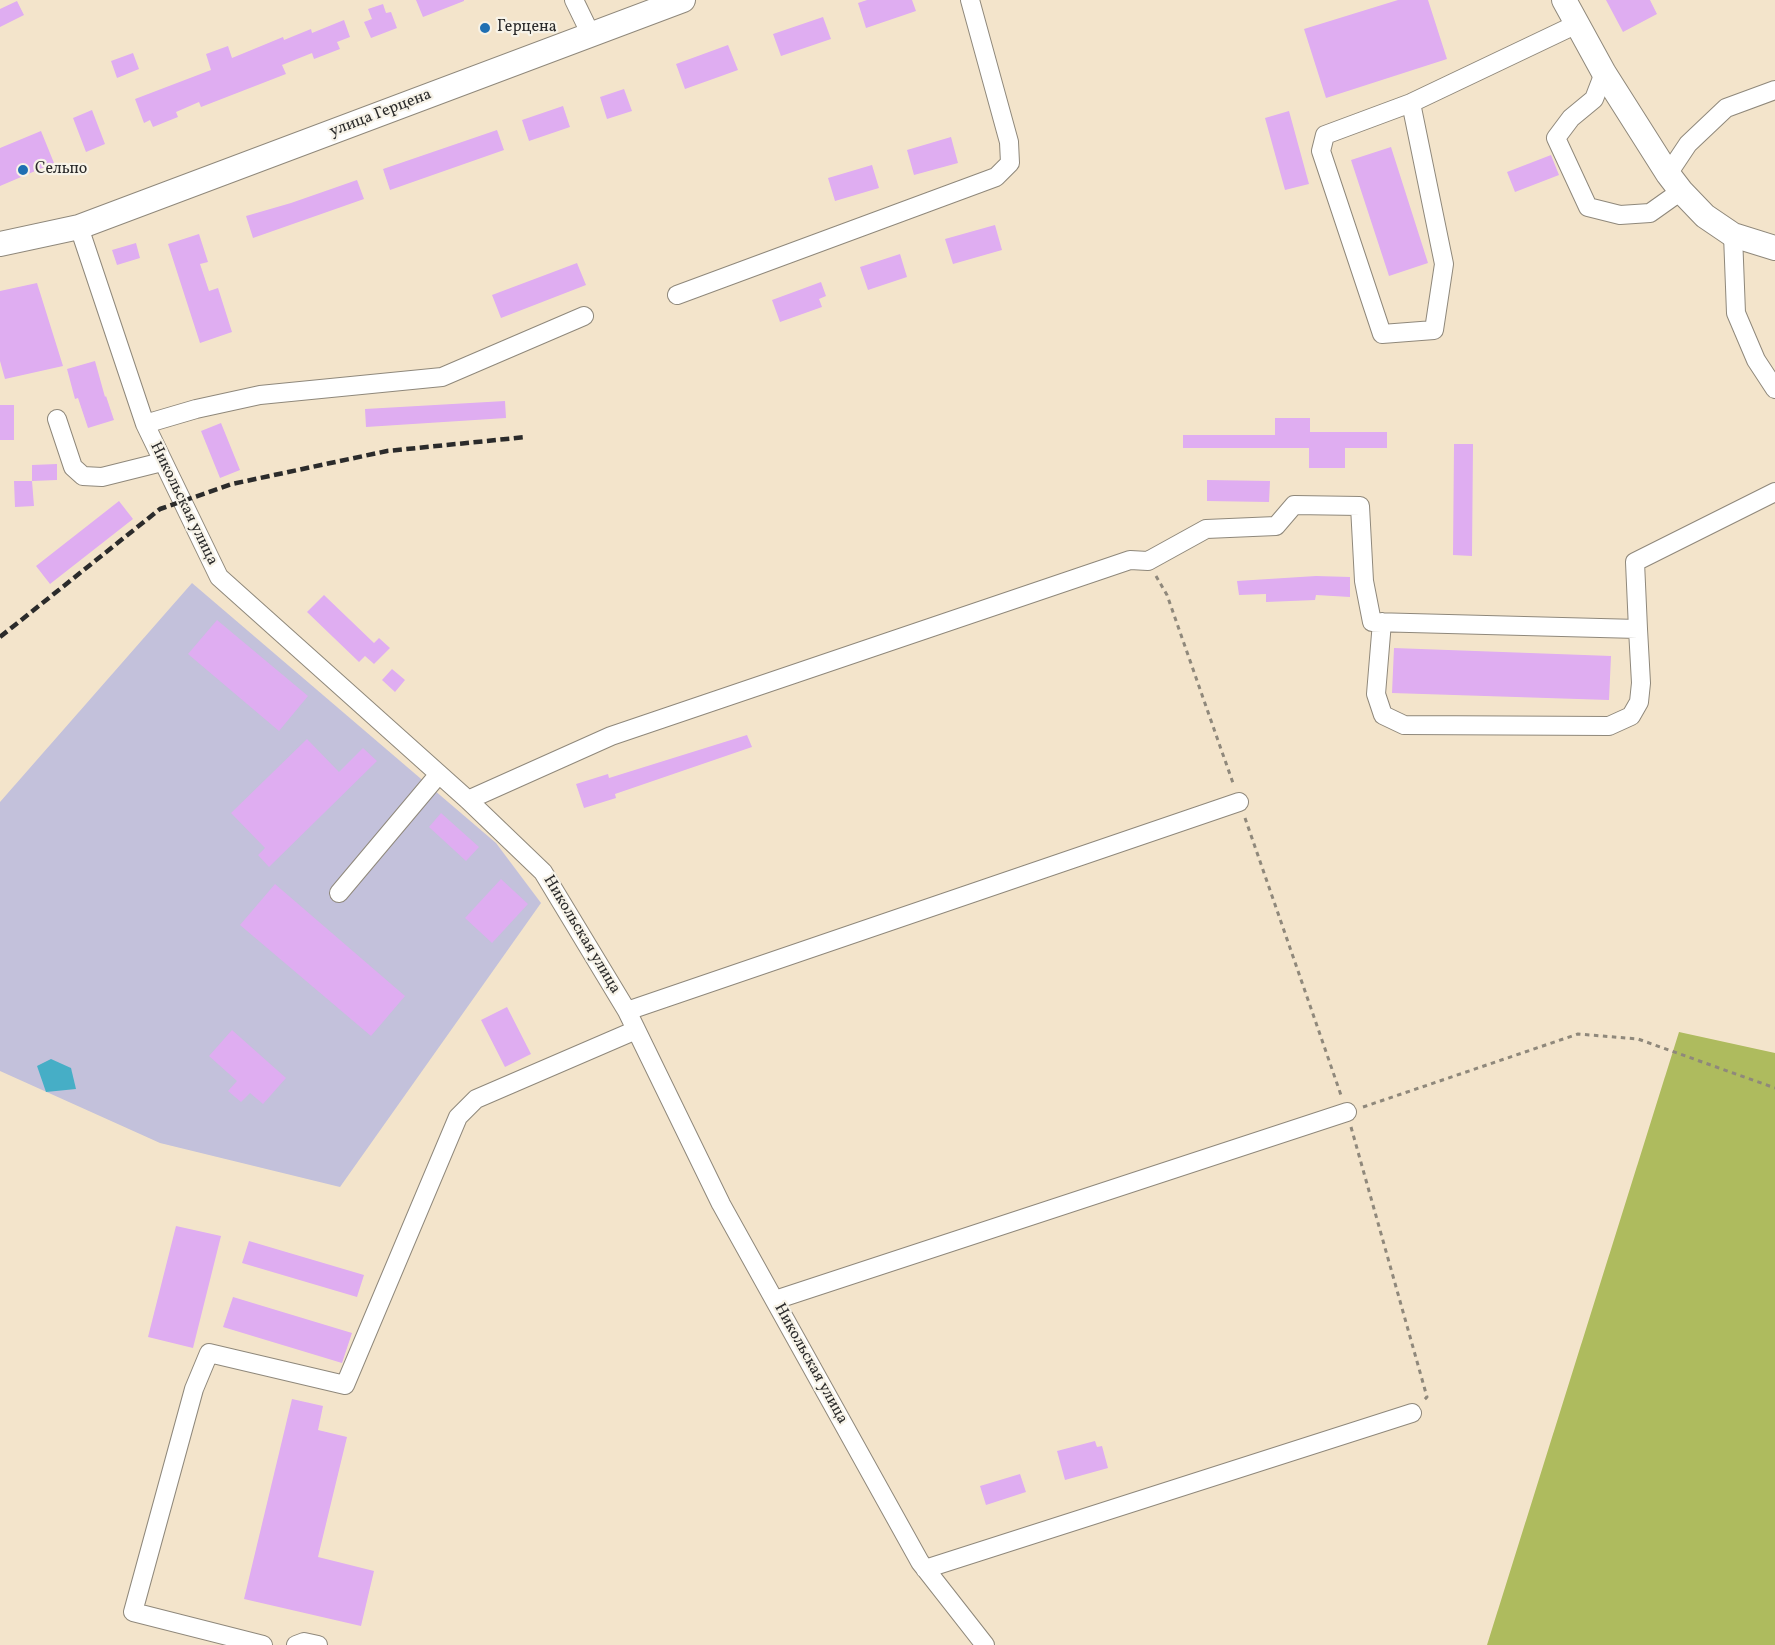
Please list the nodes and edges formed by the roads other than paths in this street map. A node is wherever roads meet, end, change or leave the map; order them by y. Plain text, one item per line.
1 (574, 0) edge
2 (683, 0) edge
3 (970, 0) edge
4 (1564, 0) edge
5 (1577, 24) junction
6 (591, 35) junction
7 (1604, 74) junction
8 (1775, 90) edge
9 (1411, 103) junction
10 (1674, 183) junction
11 (79, 227) junction
12 (1733, 235) junction
13 (0, 244) edge
14 (1775, 248) edge
15 (677, 295) dead end
16 (584, 316) dead end
17 (1775, 389) edge
18 (57, 419) dead end
19 (145, 424) junction
20 (162, 462) junction
21 (1775, 492) edge
22 (1382, 622) junction
23 (1638, 629) junction
24 (439, 774) junction
25 (468, 800) junction
26 (1239, 802) road end
27 (339, 892) dead end
28 (627, 1011) junction
29 (636, 1030) junction
30 (1347, 1112) road end
31 (775, 1300) junction
32 (1412, 1413) road end
33 (925, 1569) junction
34 (263, 1645) edge
35 (296, 1645) edge
36 (318, 1645) edge
37 (985, 1645) edge

1 - 6 street
2 - 6 main road, улица Герцена
3 - 15 street
4 - 5 main road
5 - 7 main road
5 - 9 street
6 - 11 main road, улица Герцена
7 - 10 main road
7 - 10 street
8 - 10 street
9 - 9 street
10 - 12 main road
11 - 13 main road, улица Герцена
11 - 19 street, Никольская улица
12 - 14 main road
12 - 17 street
16 - 19 street
18 - 20 street
19 - 20 street, Никольская улица
20 - 24 street, Никольская улица
21 - 23 street
22 - 23 street
22 - 23 street
22 - 25 street
24 - 25 street, Никольская улица
24 - 27 street
25 - 28 street, Никольская улица
26 - 28 street
28 - 29 street, Никольская улица
29 - 31 street, Никольская улица
29 - 34 street
30 - 31 street
31 - 33 street, Никольская улица
32 - 33 street
33 - 37 street, Никольская улица
35 - 36 street

